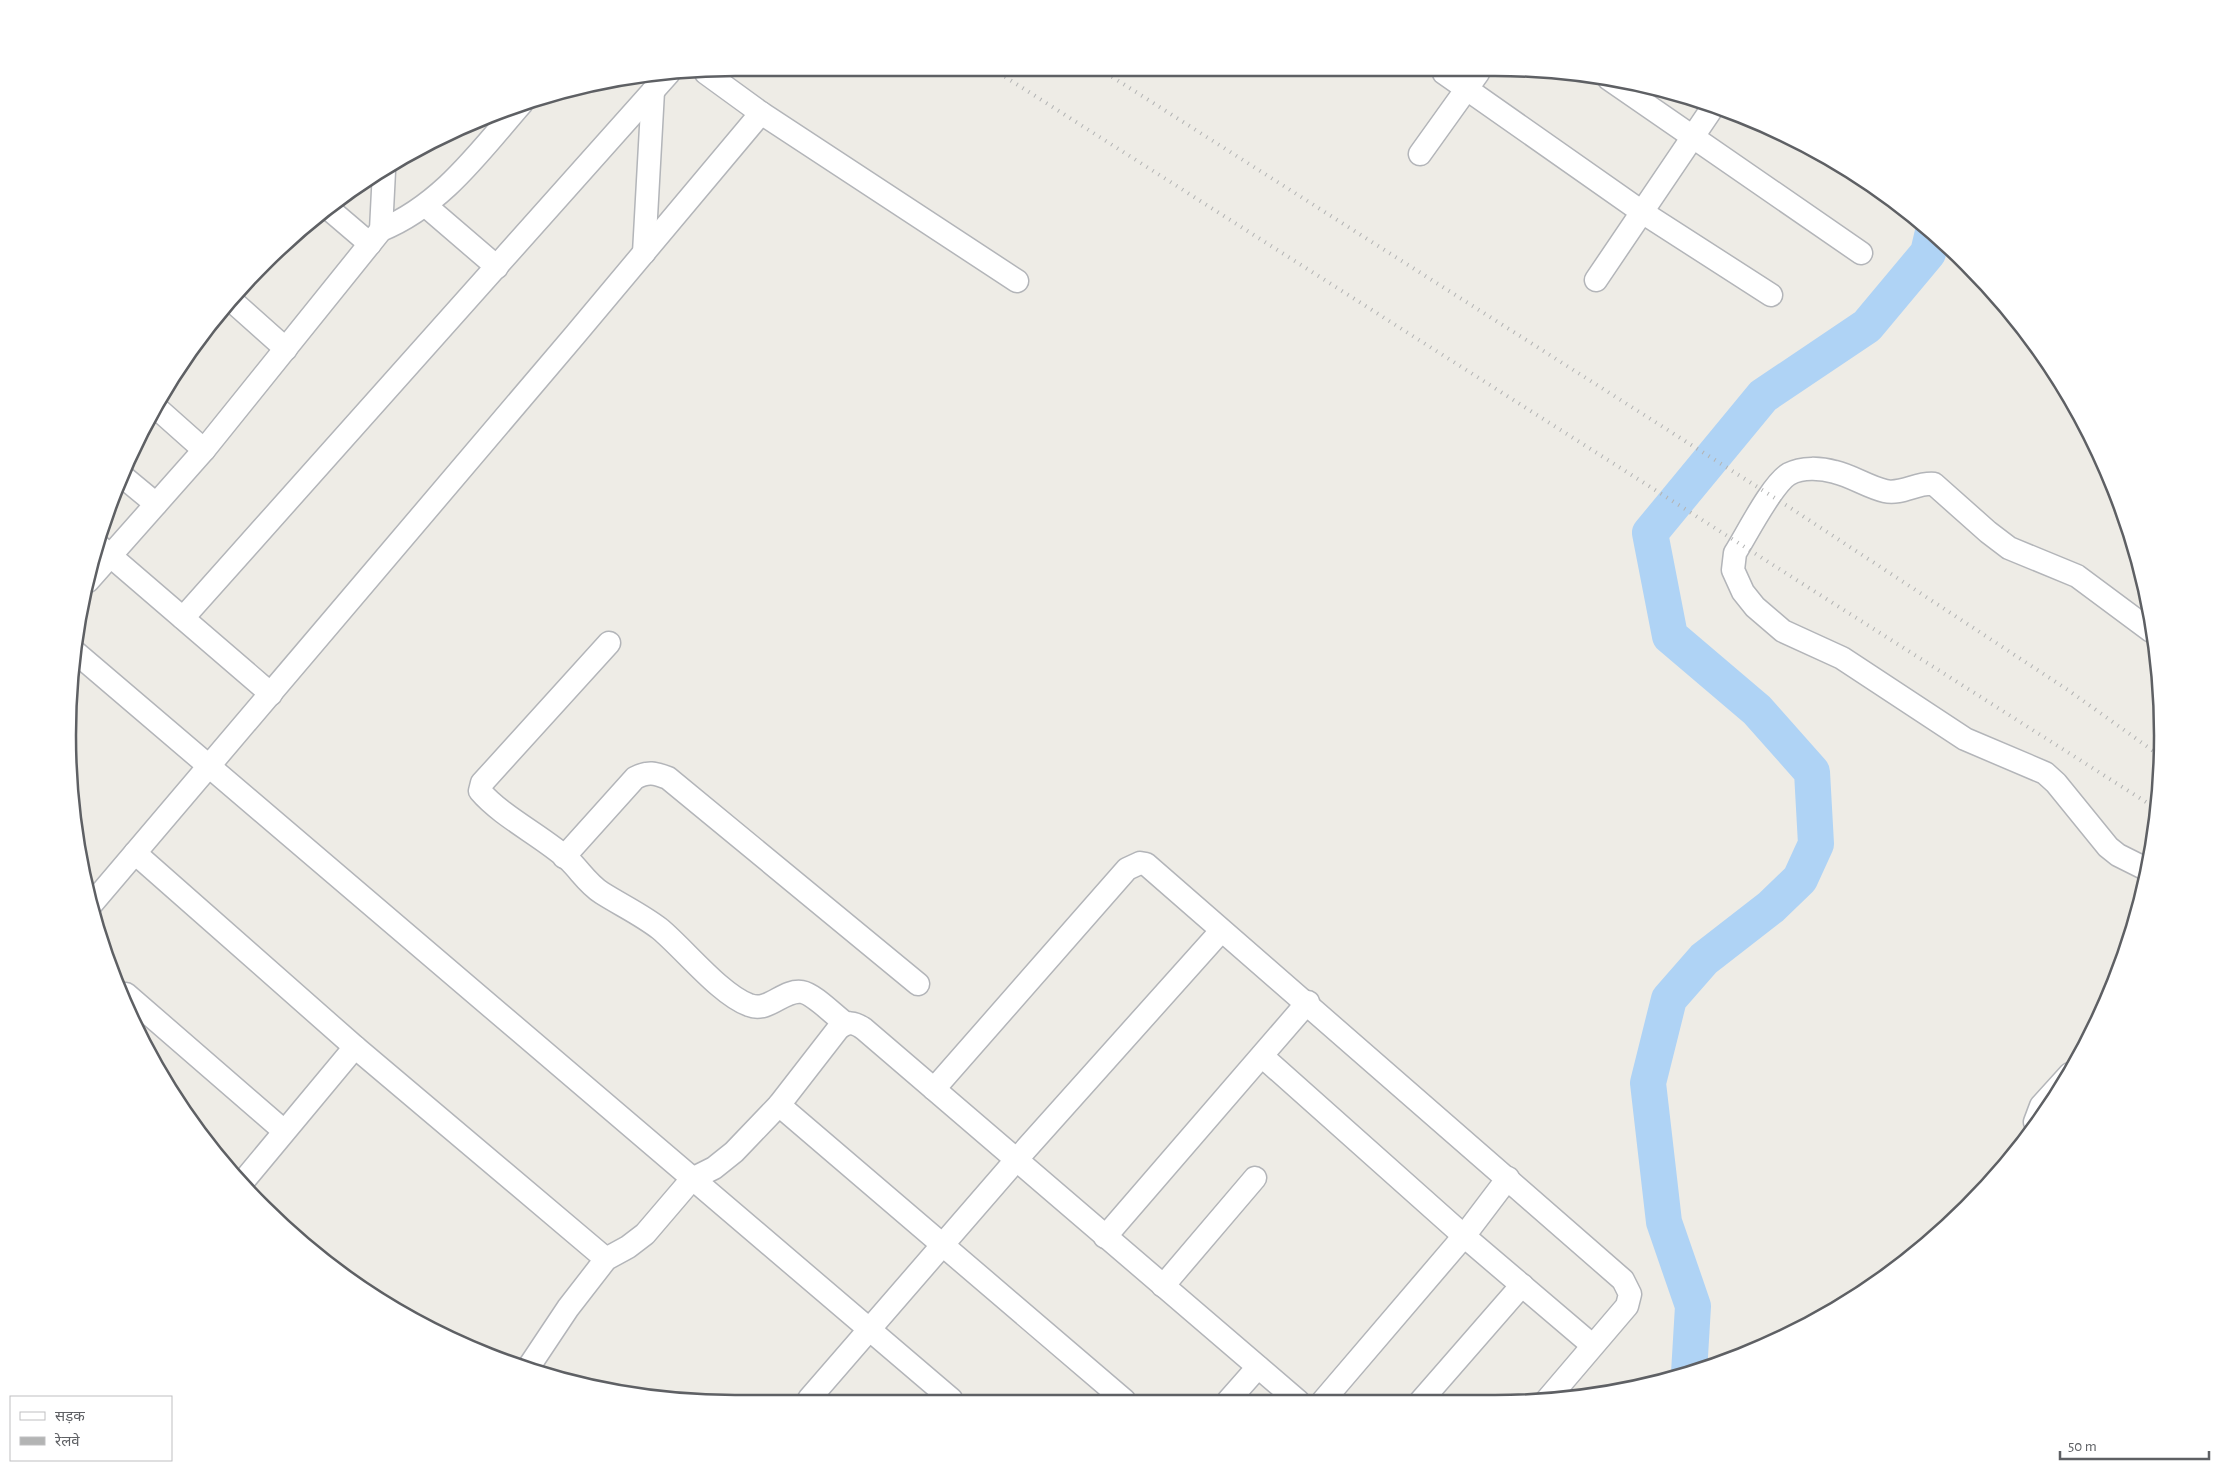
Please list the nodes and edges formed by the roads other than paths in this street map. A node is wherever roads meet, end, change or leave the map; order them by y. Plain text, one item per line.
1 (1454, 76) edge
2 (712, 77) edge
3 (662, 81) edge
4 (1472, 81) edge
5 (1625, 89) edge
6 (653, 91) junction
7 (1709, 112) edge
8 (761, 113) junction
9 (510, 116) edge
10 (1692, 138) junction
11 (1420, 154) dead end
12 (383, 179) edge
13 (426, 206) junction
14 (334, 212) edge
15 (1642, 212) junction
16 (376, 237) junction
17 (644, 253) junction
18 (1861, 253) dead end
19 (497, 267) junction
20 (1596, 280) dead end
21 (1017, 281) dead end
22 (1771, 295) dead end
23 (237, 305) edge
24 (286, 348) junction
25 (162, 412) edge
26 (204, 450) junction
27 (128, 479) edge
28 (156, 504) junction
29 (104, 550) edge
30 (184, 618) junction
31 (2144, 626) edge
32 (609, 643) dead end
33 (81, 657) edge
34 (271, 694) junction
35 (210, 765) junction
36 (136, 853) junction
37 (564, 857) junction
38 (2141, 866) edge
39 (97, 898) edge
40 (1221, 931) junction
41 (918, 984) dead end
42 (131, 998) edge
43 (1308, 1002) junction
44 (845, 1023) junction
45 (355, 1047) junction
46 (1262, 1056) junction
47 (934, 1089) junction
48 (779, 1105) junction
49 (284, 1131) junction
50 (1017, 1159) junction
51 (247, 1177) edge
52 (1256, 1178) dead end
53 (1508, 1178) junction
54 (692, 1179) junction
55 (1464, 1236) junction
56 (1105, 1237) junction
57 (942, 1244) junction
58 (606, 1259) junction
59 (1163, 1286) junction
60 (1522, 1286) junction
61 (869, 1329) junction
62 (1592, 1345) junction
63 (532, 1362) edge
64 (1258, 1367) junction
65 (1555, 1391) edge
66 (812, 1395) edge
67 (946, 1395) edge
68 (1118, 1395) edge
69 (1233, 1395) edge
70 (1291, 1395) edge
71 (1328, 1395) edge
72 (1426, 1395) edge

1 - 4 street
2 - 8 street
3 - 6 street
4 - 11 street
4 - 15 street
5 - 10 street
6 - 17 street
6 - 19 street
7 - 10 street
8 - 17 street
8 - 21 street
9 - 13 street
10 - 15 street
10 - 18 street
12 - 16 street
13 - 16 street
13 - 19 street
14 - 16 street
15 - 20 street
15 - 22 street
16 - 24 street
17 - 34 street
19 - 30 street
23 - 24 street
24 - 26 street
25 - 26 street
26 - 28 street
27 - 28 street
28 - 29 street
29 - 30 street
30 - 34 street
31 - 38 street
32 - 37 street
33 - 35 street
34 - 35 street
35 - 36 street
35 - 54 street
36 - 39 street
36 - 45 street
37 - 41 street
37 - 44 street
40 - 43 street
40 - 47 street
40 - 50 street
42 - 49 street
43 - 46 street
43 - 53 street
44 - 47 street
44 - 48 street
45 - 49 street
45 - 58 street
46 - 55 street
46 - 56 street
47 - 50 street
48 - 54 street
48 - 57 street
49 - 51 street
50 - 56 street
50 - 57 street
52 - 59 street
53 - 55 street
53 - 62 street
54 - 58 street
54 - 61 street
55 - 60 street
55 - 71 street
56 - 59 street
57 - 61 street
57 - 68 street
58 - 63 street
59 - 64 street
60 - 62 street
60 - 72 street
61 - 66 street
61 - 67 street
62 - 65 street
64 - 69 street
64 - 70 street

